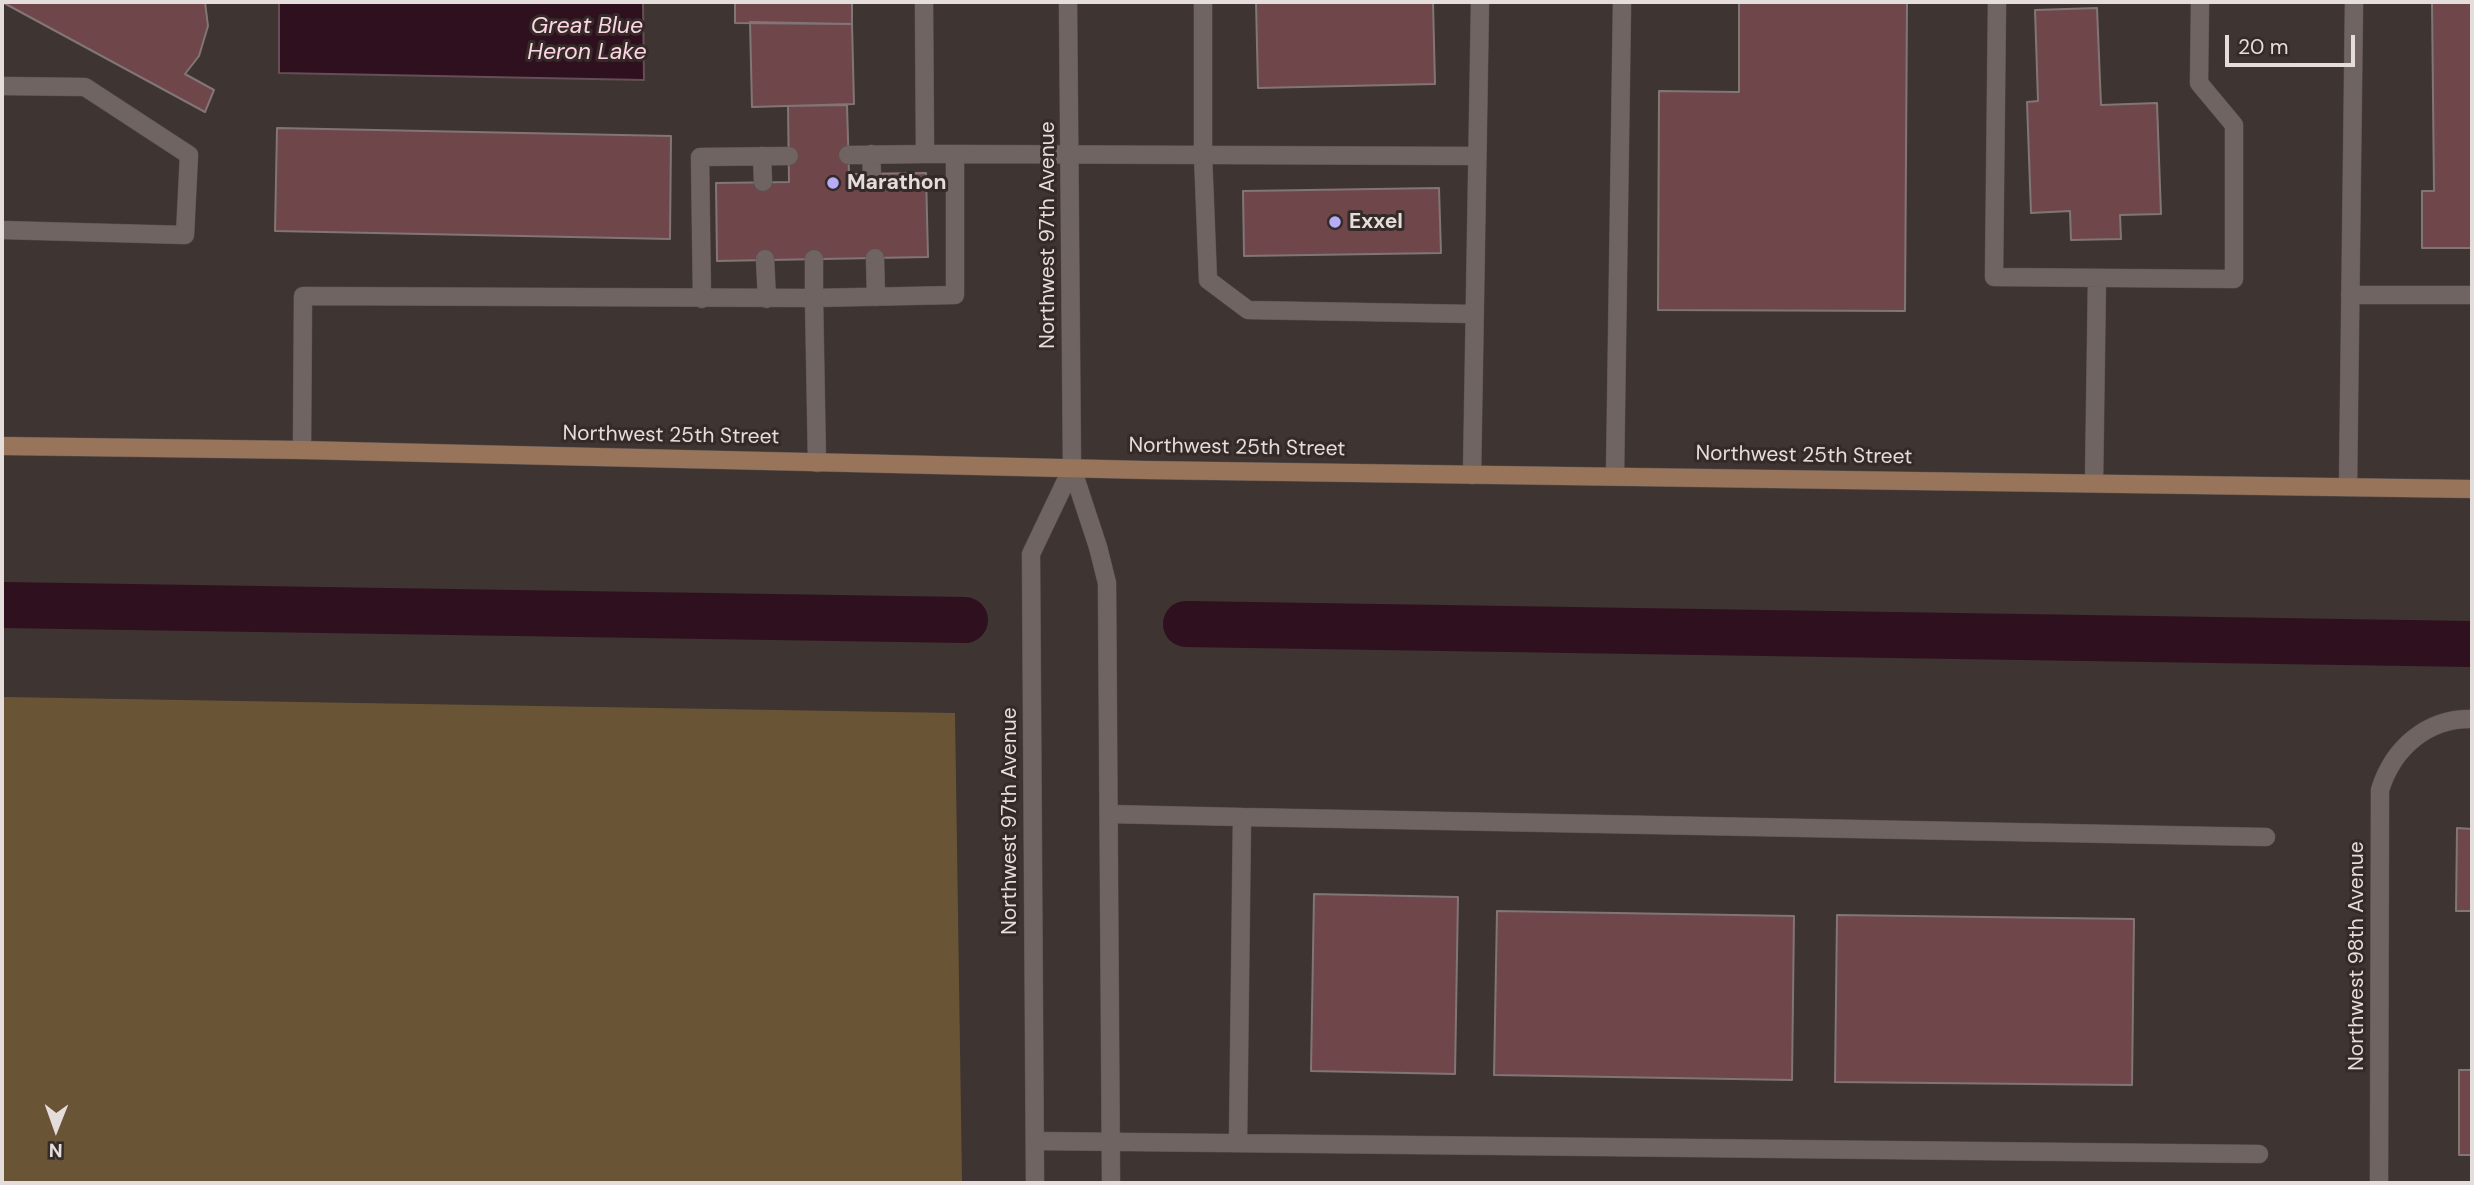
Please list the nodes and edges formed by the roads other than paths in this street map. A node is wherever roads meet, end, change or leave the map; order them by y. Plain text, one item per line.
1 (924, 2) edge
2 (1068, 2) edge
3 (1203, 2) edge
4 (1480, 2) edge
5 (1622, 2) edge
6 (1997, 2) edge
7 (2200, 2) edge
8 (2354, 2) edge
9 (2, 86) edge
10 (871, 154) junction
11 (925, 154) junction
12 (956, 154) junction
13 (848, 155) dead end
14 (1070, 155) junction
15 (1203, 155) junction
16 (762, 156) junction
17 (789, 156) dead end
18 (1477, 156) junction
19 (872, 174) dead end
20 (763, 182) dead end
21 (2, 230) edge
22 (874, 258) dead end
23 (765, 259) dead end
24 (814, 259) dead end
25 (2098, 278) junction
26 (2350, 295) junction
27 (2472, 295) edge
28 (814, 298) junction
29 (876, 298) junction
30 (702, 299) junction
31 (766, 299) junction
32 (1474, 314) junction
33 (2, 446) edge
34 (302, 450) junction
35 (817, 463) junction
36 (1072, 468) junction
37 (1472, 475) junction
38 (1615, 477) junction
39 (2094, 483) junction
40 (2348, 487) junction
41 (2472, 489) edge
42 (2472, 719) edge
43 (1109, 814) junction
44 (1242, 817) junction
45 (2266, 837) dead end
46 (1035, 1141) junction
47 (1111, 1142) junction
48 (1238, 1143) junction
49 (2259, 1154) dead end
50 (1035, 1183) edge
51 (1111, 1183) edge
52 (2379, 1183) edge

1 - 11 street
2 - 14 street, Northwest 97th Avenue
3 - 15 street
4 - 18 street
5 - 38 street
6 - 25 street
7 - 25 street
8 - 26 street
9 - 21 street
10 - 11 street
10 - 13 street
10 - 19 street
11 - 12 street
12 - 14 street
12 - 29 street
14 - 15 street
14 - 36 street, Northwest 97th Avenue
15 - 18 street
15 - 32 street
16 - 17 street
16 - 20 street
16 - 30 street
18 - 32 street
22 - 29 street
23 - 31 street
24 - 28 street
25 - 39 street
26 - 27 street
26 - 40 street
28 - 29 street
28 - 31 street
28 - 35 street
30 - 31 street
30 - 34 street
32 - 37 street
33 - 34 main road, Northwest 25th Street
34 - 35 main road, Northwest 25th Street
35 - 36 main road, Northwest 25th Street
36 - 37 main road, Northwest 25th Street
36 - 43 street, Northwest 97th Avenue
36 - 46 street, Northwest 97th Avenue
37 - 38 main road, Northwest 25th Street
38 - 39 main road, Northwest 25th Street
39 - 40 main road, Northwest 25th Street
40 - 41 main road, Northwest 25th Street
42 - 52 street, Northwest 98th Avenue
43 - 44 street
43 - 47 street, Northwest 97th Avenue
44 - 45 street
44 - 48 street
46 - 47 street
46 - 50 street, Northwest 97th Avenue
47 - 48 street
47 - 51 street, Northwest 97th Avenue
48 - 49 street

